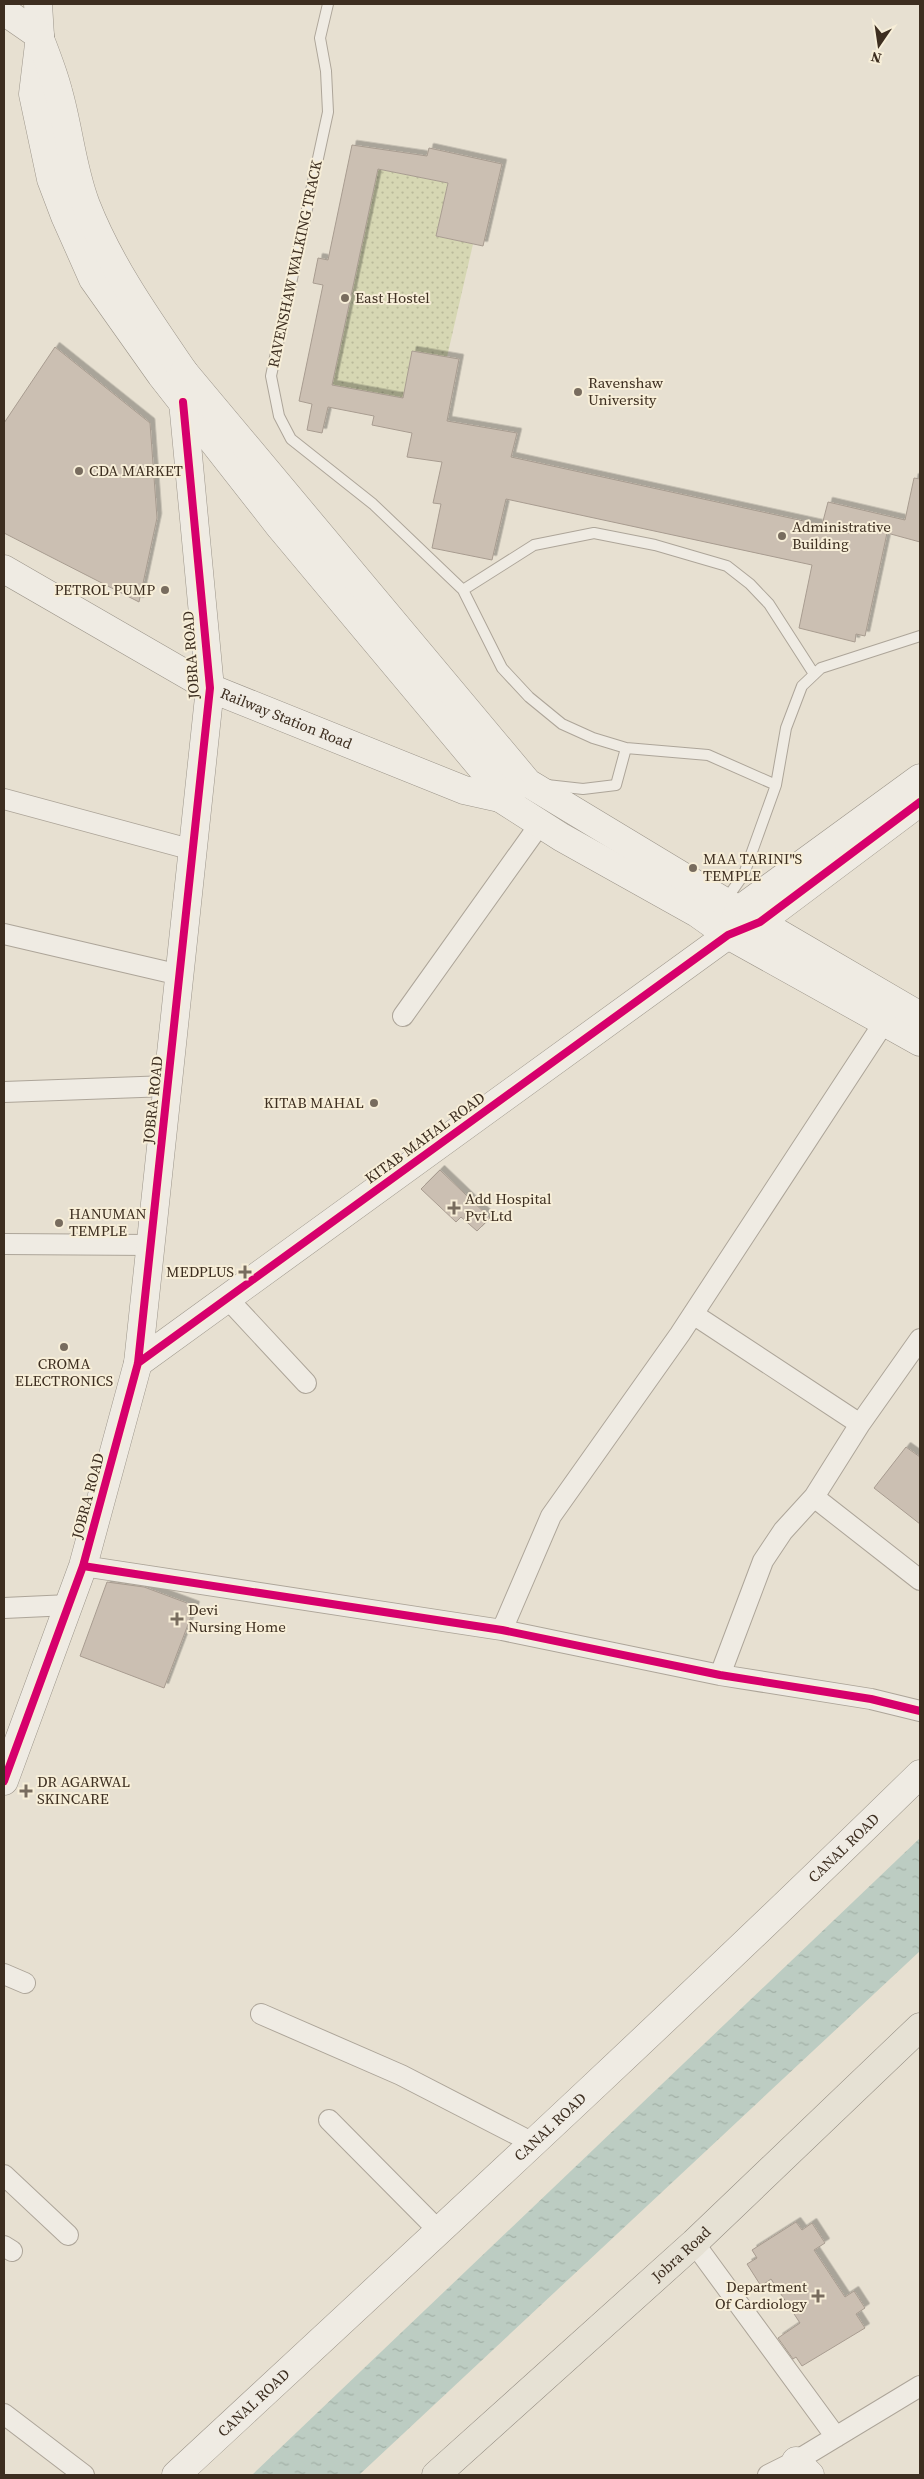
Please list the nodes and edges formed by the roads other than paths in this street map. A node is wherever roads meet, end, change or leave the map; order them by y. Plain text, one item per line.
1 (38, 4) edge
2 (328, 4) edge
3 (4, 11) edge
4 (40, 36) junction
5 (184, 372) junction
6 (182, 402) junction
7 (4, 569) edge
8 (463, 590) junction
9 (920, 636) edge
10 (814, 674) junction
11 (210, 688) junction
12 (626, 748) junction
13 (920, 778) edge
14 (528, 783) junction
15 (776, 785) junction
16 (500, 798) junction
17 (4, 799) edge
18 (920, 802) edge
19 (540, 824) junction
20 (193, 850) junction
21 (741, 911) junction
22 (4, 934) edge
23 (728, 935) junction
24 (180, 975) junction
25 (403, 1016) dead end
26 (920, 1016) edge
27 (885, 1021) junction
28 (920, 1042) edge
29 (168, 1086) junction
30 (4, 1092) edge
31 (4, 1244) edge
32 (151, 1244) junction
33 (227, 1298) junction
34 (693, 1314) junction
35 (920, 1339) edge
36 (138, 1363) junction
37 (306, 1383) dead end
38 (860, 1424) junction
39 (814, 1497) junction
40 (83, 1566) junction
41 (920, 1580) edge
42 (68, 1605) junction
43 (4, 1608) edge
44 (502, 1630) junction
45 (720, 1675) junction
46 (920, 1711) edge
47 (920, 1774) edge
48 (4, 1779) edge
49 (4, 1974) edge
50 (25, 1983) dead end
51 (261, 2014) dead end
52 (920, 2027) edge
53 (329, 2120) dead end
54 (533, 2143) junction
55 (4, 2174) edge
56 (439, 2230) junction
57 (68, 2235) dead end
58 (694, 2243) junction
59 (920, 2386) edge
60 (4, 2414) edge
61 (836, 2437) junction
62 (803, 2468) edge
63 (84, 2475) edge
64 (176, 2475) edge
65 (436, 2475) edge
66 (768, 2475) edge

1 - 4 main road
2 - 8 lane, RAVENSHAW WALKING TRACK
3 - 4 main road
4 - 5 main road
4 - 6 main road
5 - 6 main road, JOBRA ROAD
5 - 14 main road
6 - 11 main road, JOBRA ROAD
6 - 16 main road
7 - 11 main road, Railway Station Road
8 - 10 lane
8 - 12 lane, RAVENSHAW WALKING TRACK
9 - 10 lane
10 - 15 lane
11 - 16 main road, Railway Station Road
11 - 20 main road, JOBRA ROAD
12 - 14 lane
12 - 15 lane, RAVENSHAW WALKING TRACK
13 - 21 main road
14 - 16 main road
14 - 21 main road
15 - 21 lane
16 - 19 main road
17 - 20 street
18 - 21 main road
19 - 23 main road
19 - 25 street
20 - 24 main road, JOBRA ROAD
21 - 23 main road, KITAB MAHAL ROAD
21 - 26 main road
22 - 24 street
23 - 27 main road
23 - 33 main road, KITAB MAHAL ROAD
24 - 29 main road, JOBRA ROAD
27 - 28 main road
27 - 34 street
29 - 30 street
29 - 32 main road, JOBRA ROAD
31 - 32 street
32 - 36 main road, JOBRA ROAD
33 - 36 main road, KITAB MAHAL ROAD
33 - 37 street
34 - 38 street
34 - 44 street
35 - 38 street
36 - 40 main road, JOBRA ROAD
38 - 39 street
39 - 41 street
39 - 45 street
40 - 42 main road, JOBRA ROAD
40 - 44 street
42 - 43 street
42 - 48 main road, JOBRA ROAD
44 - 45 street
45 - 46 street
47 - 54 main road, CANAL ROAD
49 - 50 street
51 - 54 street
52 - 58 main road, Jobra Road
53 - 56 street
54 - 56 main road, CANAL ROAD
55 - 57 street
56 - 64 main road, CANAL ROAD
58 - 61 street
58 - 65 main road, Jobra Road
59 - 61 street
60 - 63 street
61 - 62 street
62 - 66 street

